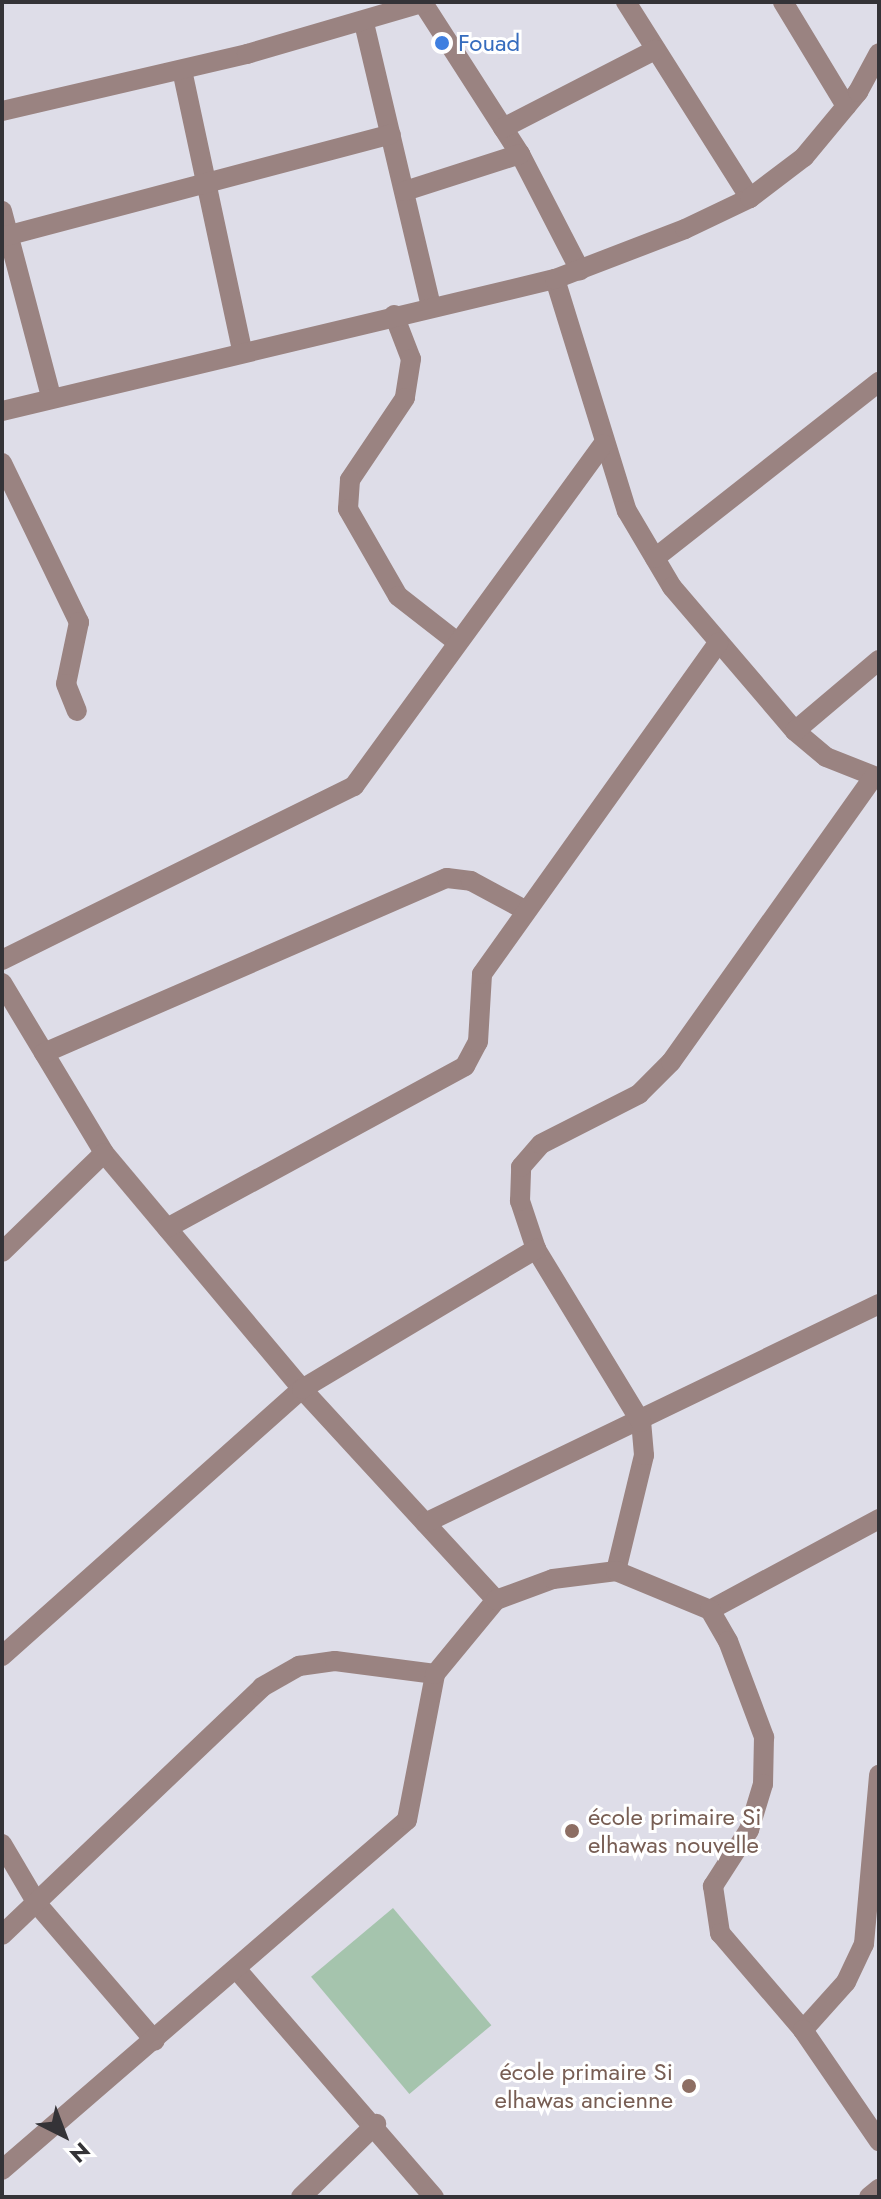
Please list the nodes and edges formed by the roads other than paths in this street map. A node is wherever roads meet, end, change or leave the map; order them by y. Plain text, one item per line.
1 (424, 2) edge
2 (626, 2) edge
3 (783, 2) edge
4 (364, 23) junction
5 (655, 50) junction
6 (879, 53) edge
7 (182, 70) junction
8 (846, 106) junction
9 (2, 111) edge
10 (503, 128) junction
11 (391, 134) junction
12 (520, 154) junction
13 (207, 183) junction
14 (405, 191) junction
15 (750, 198) junction
16 (2, 211) edge
17 (6, 236) edge
18 (580, 270) junction
19 (555, 279) junction
20 (431, 307) junction
21 (394, 315) junction
22 (242, 350) junction
23 (879, 382) edge
24 (51, 397) junction
25 (2, 411) edge
26 (603, 444) junction
27 (2, 463) edge
28 (655, 558) junction
29 (457, 642) junction
30 (718, 643) junction
31 (879, 660) edge
32 (77, 711) dead end
33 (795, 731) junction
34 (876, 778) edge
35 (523, 909) junction
36 (2, 960) edge
37 (2, 983) edge
38 (44, 1053) junction
39 (104, 1153) junction
40 (167, 1228) junction
41 (536, 1249) junction
42 (2, 1252) edge
43 (879, 1304) edge
44 (302, 1389) junction
45 (641, 1422) junction
46 (879, 1519) edge
47 (425, 1523) junction
48 (616, 1571) junction
49 (496, 1600) junction
50 (710, 1610) junction
51 (2, 1656) edge
52 (435, 1674) junction
53 (879, 1775) edge
54 (2, 1844) edge
55 (38, 1905) junction
56 (2, 1935) edge
57 (238, 1971) junction
58 (803, 2030) junction
59 (155, 2041) junction
60 (376, 2124) junction
61 (879, 2141) edge
62 (2, 2170) edge
63 (879, 2189) edge
64 (301, 2197) edge
65 (434, 2197) edge
66 (869, 2197) edge

1 - 4 street
1 - 10 street
2 - 5 street
3 - 8 street
4 - 7 street
4 - 11 street
5 - 10 street
5 - 15 street
6 - 8 street
7 - 9 street
7 - 13 street
8 - 15 street
10 - 12 street
11 - 13 street
11 - 14 street
12 - 14 street
12 - 18 street
13 - 17 street
13 - 22 street
14 - 20 street
15 - 18 street
16 - 17 street
17 - 24 street
18 - 19 street
19 - 20 street
19 - 26 street
20 - 21 street
21 - 22 street
21 - 29 street
22 - 24 street
23 - 28 street
24 - 25 street
26 - 28 street
26 - 29 street
27 - 32 street
28 - 30 street
29 - 36 street
30 - 33 street
30 - 35 street
31 - 33 street
33 - 34 street
34 - 41 street
35 - 38 street
35 - 40 street
37 - 38 street
38 - 39 street
39 - 40 street
39 - 42 street
40 - 44 street
41 - 44 street
41 - 45 street
43 - 45 street
44 - 47 street
44 - 51 street
45 - 47 street
45 - 48 street
46 - 50 street
47 - 49 street
48 - 49 street
48 - 50 street
49 - 52 street
50 - 58 street
52 - 55 street
52 - 57 street
53 - 58 street
54 - 55 street
55 - 56 street
55 - 59 street
57 - 59 street
57 - 60 street
58 - 61 street
59 - 62 street
60 - 64 street
60 - 65 street
63 - 66 street

